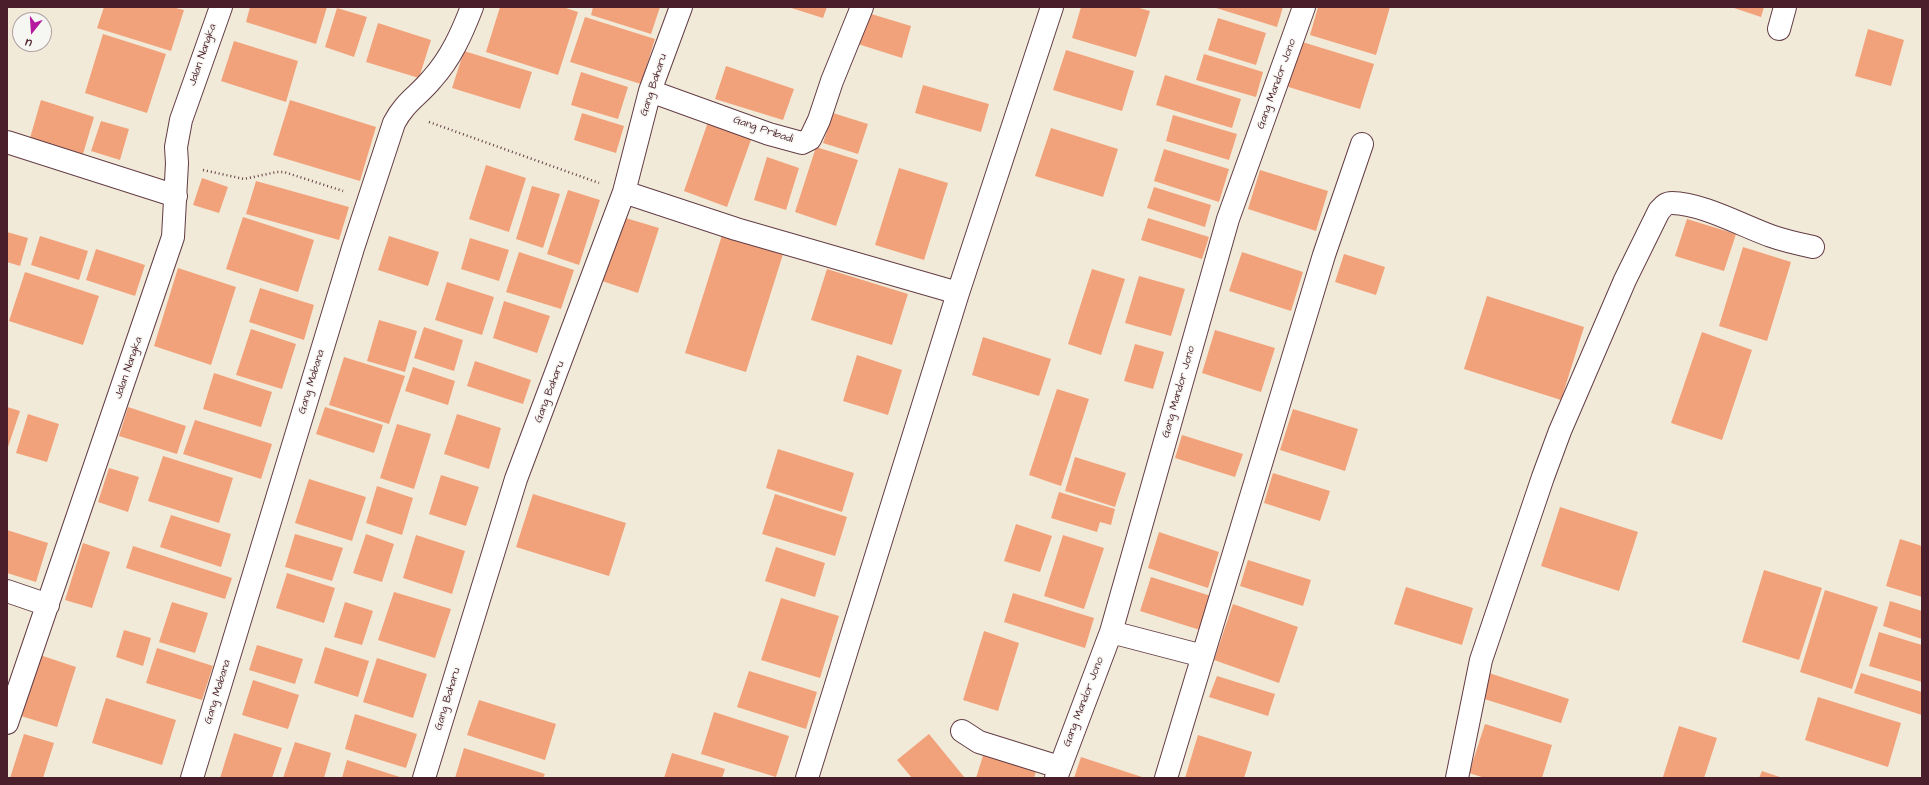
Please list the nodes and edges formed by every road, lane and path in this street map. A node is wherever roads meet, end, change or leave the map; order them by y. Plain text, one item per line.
1 (221, 7) edge
2 (472, 7) edge
3 (681, 7) edge
4 (862, 7) edge
5 (1052, 7) edge
6 (1304, 7) edge
7 (1785, 7) edge
8 (1779, 29) dead end
9 (650, 90) junction
10 (400, 111) junction
11 (7, 142) edge
12 (1362, 144) dead end
13 (177, 164) junction
14 (624, 192) junction
15 (176, 196) junction
16 (369, 198) junction
17 (1813, 247) dead end
18 (958, 293) junction
19 (7, 591) edge
20 (48, 605) junction
21 (1111, 632) junction
22 (1203, 656) junction
23 (7, 723) edge
24 (962, 731) dead end
25 (1058, 772) edge
26 (192, 778) edge
27 (424, 778) edge
28 (807, 778) edge
29 (1166, 778) edge
30 (1457, 778) edge

1 - 13 street, Jalan Nangka
2 - 10 street, Gang Mabana
3 - 9 street, Gang Baharu
4 - 9 street, Gang Pribadi
5 - 18 street
6 - 21 street, Gang Mandor Jono
7 - 8 street
9 - 14 street, Gang Baharu
10 - 14 path
10 - 16 street, Gang Mabana
11 - 15 street
12 - 22 street
13 - 15 street, Jalan Nangka
13 - 16 path
14 - 18 street
14 - 27 street, Gang Baharu
15 - 20 street, Jalan Nangka
16 - 26 street, Gang Mabana
17 - 30 street
18 - 28 street
19 - 20 street
20 - 23 street, Jalan Nangka
21 - 22 street
21 - 25 street, Gang Mandor Jono
22 - 29 street
24 - 25 street

